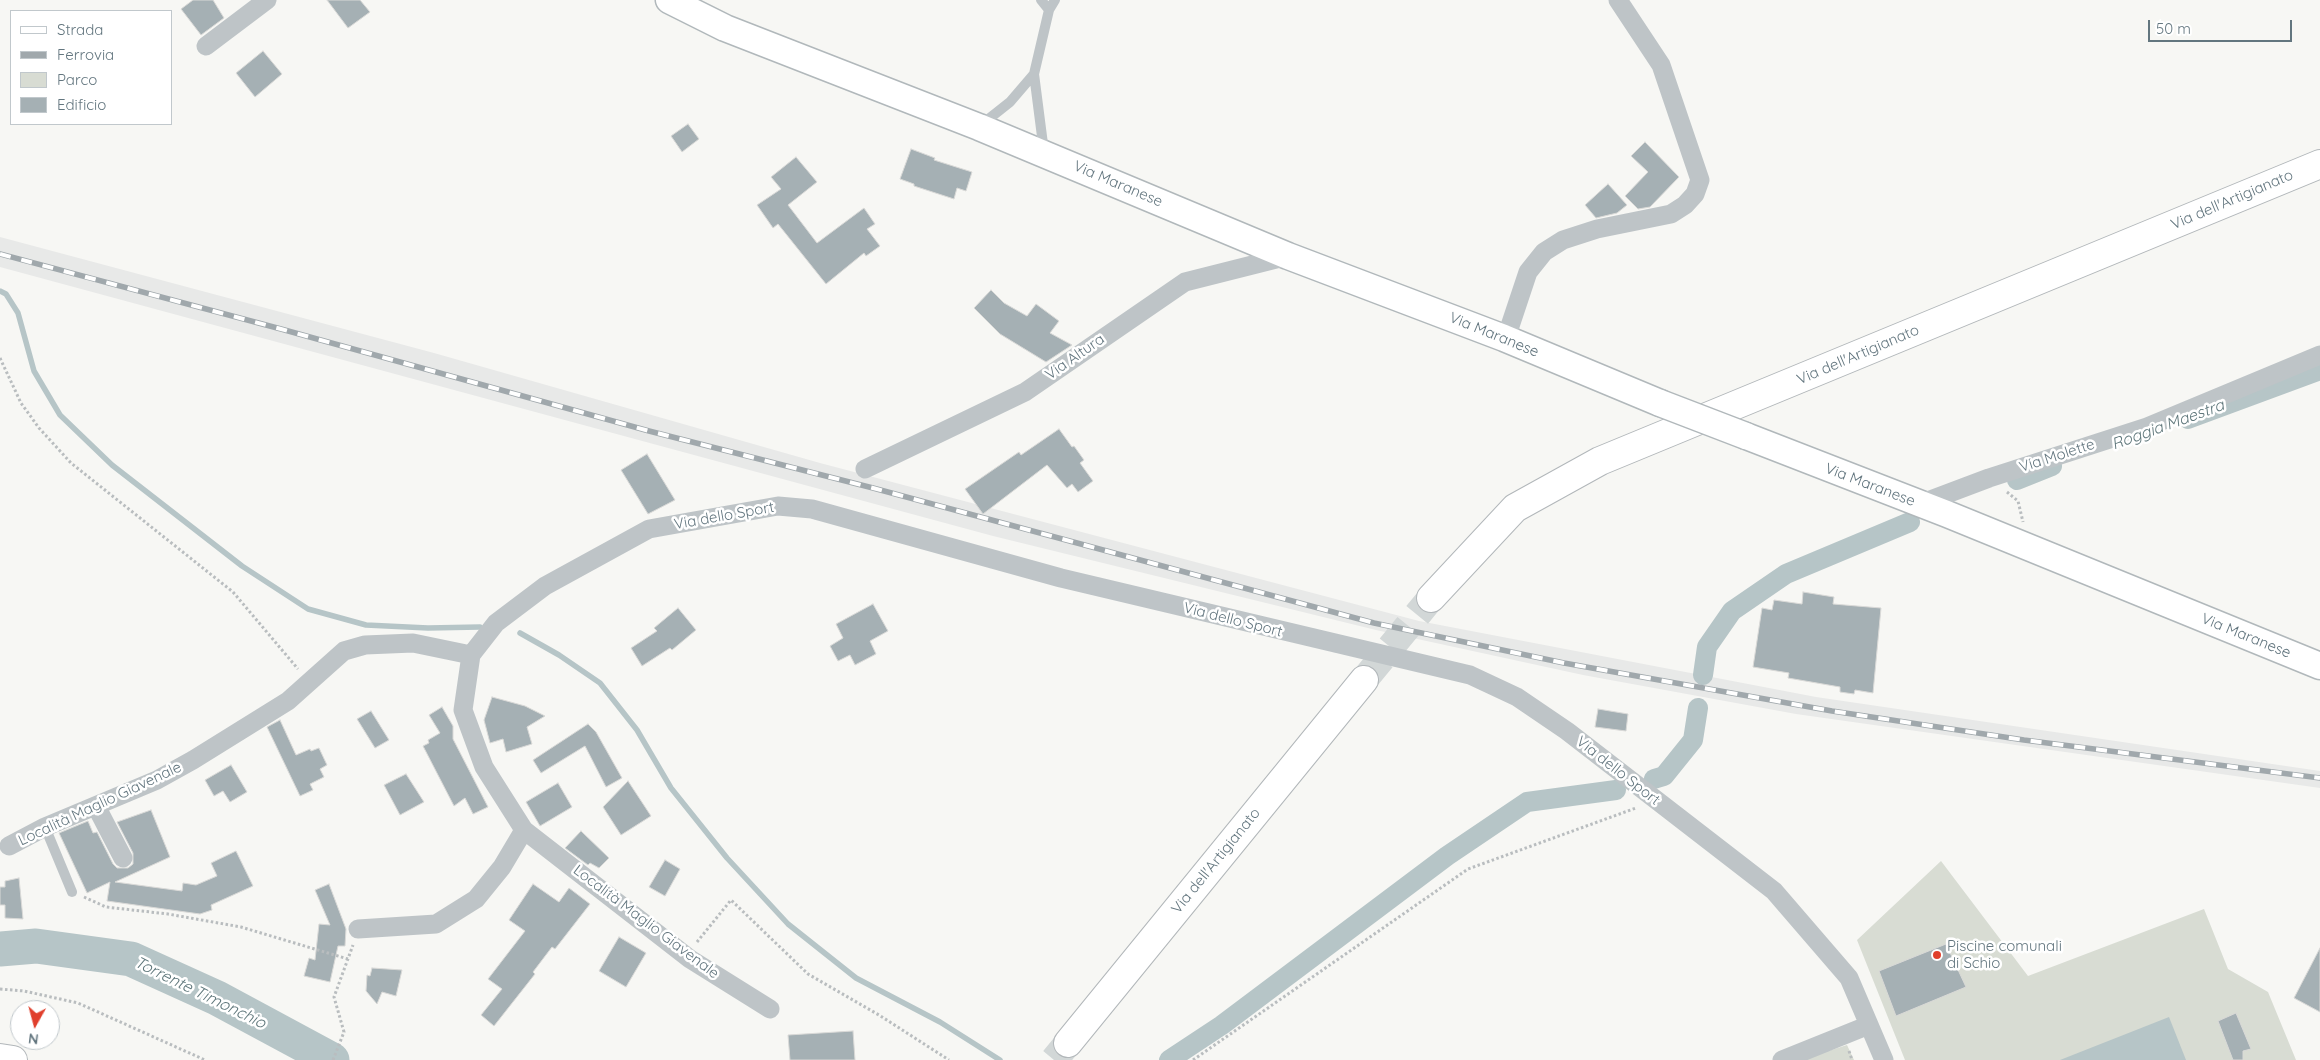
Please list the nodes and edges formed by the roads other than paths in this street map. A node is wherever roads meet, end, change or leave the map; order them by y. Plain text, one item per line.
1 (267, 0) edge
2 (669, 0) edge
3 (1041, 0) edge
4 (1055, 0) edge
5 (1618, 0) edge
6 (1049, 10) junction
7 (206, 46) dead end
8 (1034, 74) junction
9 (979, 126) junction
10 (1044, 153) junction
11 (2320, 164) edge
12 (1288, 256) junction
13 (1504, 338) junction
14 (2320, 355) edge
15 (865, 469) dead end
16 (1920, 504) junction
17 (1431, 598) tunnel mouth
18 (477, 648) junction
19 (2320, 666) edge
20 (1364, 680) tunnel mouth
21 (96, 806) junction
22 (45, 827) junction
23 (524, 830) junction
24 (9, 846) dead end
25 (123, 858) dead end
26 (72, 892) road end
27 (358, 929) road end
28 (770, 1009) dead end
29 (1869, 1025) junction
30 (1068, 1043) tunnel mouth
31 (0, 1058) edge
32 (13, 1060) edge
33 (1782, 1060) edge
34 (1884, 1060) edge

1 - 7 street
2 - 9 main road, Via Maranese
3 - 6 lane
4 - 6 lane
5 - 13 street
6 - 8 lane
8 - 9 lane
8 - 10 lane
9 - 10 main road, Via Maranese
10 - 12 main road, Via Maranese
11 - 17 highway, Via dell'Artigianato
12 - 13 main road, Via Maranese
12 - 15 street, Via Altura
13 - 16 main road, Via Maranese, bridge
14 - 16 street, Via Molette
16 - 19 main road, Via Maranese
18 - 21 street, Località Maglio Giavenale
18 - 23 street, Località Maglio Giavenale
18 - 29 street, Via dello Sport
20 - 30 highway, Via dell'Artigianato
21 - 22 street, Località Maglio Giavenale
21 - 25 street
22 - 24 street, Località Maglio Giavenale
22 - 26 lane
23 - 27 street
23 - 28 street, Località Maglio Giavenale
29 - 33 street
29 - 34 street, Via dello Sport
31 - 32 highway

